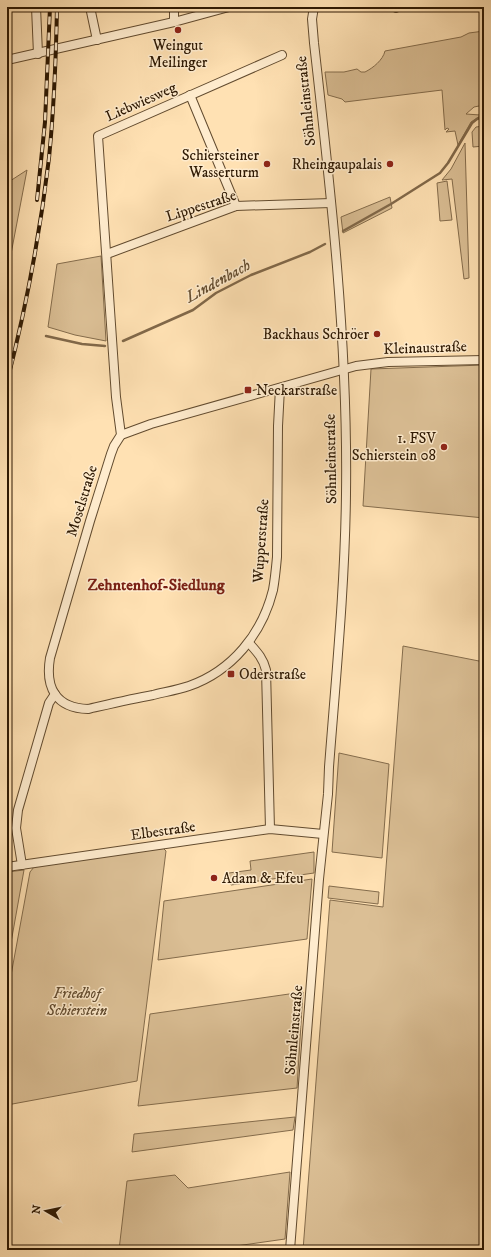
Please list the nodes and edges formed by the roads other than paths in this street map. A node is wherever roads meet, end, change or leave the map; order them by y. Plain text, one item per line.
1 (36, 7) edge
2 (90, 7) edge
3 (174, 7) edge
4 (229, 7) edge
5 (314, 7) edge
6 (174, 22) junction
7 (97, 40) junction
8 (38, 54) junction
9 (282, 55) dead end
10 (7, 60) edge
11 (190, 95) junction
12 (331, 203) junction
13 (236, 206) junction
14 (107, 254) junction
15 (484, 360) edge
16 (344, 368) junction
17 (280, 388) junction
18 (121, 435) junction
19 (249, 643) junction
20 (55, 694) junction
21 (270, 829) junction
22 (323, 834) junction
23 (22, 865) junction
24 (7, 867) edge
25 (290, 1250) edge

1 - 8 street
2 - 7 street
3 - 6 street
4 - 6 street
5 - 12 street, Söhnleinstraße
6 - 7 street
7 - 8 street
8 - 10 street
9 - 11 street, Liebwiesweg
11 - 13 street
11 - 14 street, Liebwiesweg
12 - 13 street, Lippestraße
12 - 16 street, Söhnleinstraße
13 - 14 street, Lippestraße
14 - 18 street
15 - 16 street, Kleinaustraße
16 - 17 street
16 - 22 street, Söhnleinstraße
17 - 18 street
17 - 19 street, Wupperstraße
18 - 20 street, Moselstraße
19 - 20 street, Wupperstraße
19 - 21 street
20 - 23 street
21 - 22 street, Elbestraße
21 - 23 street, Elbestraße
22 - 25 street, Söhnleinstraße
23 - 24 street, Elbestraße

